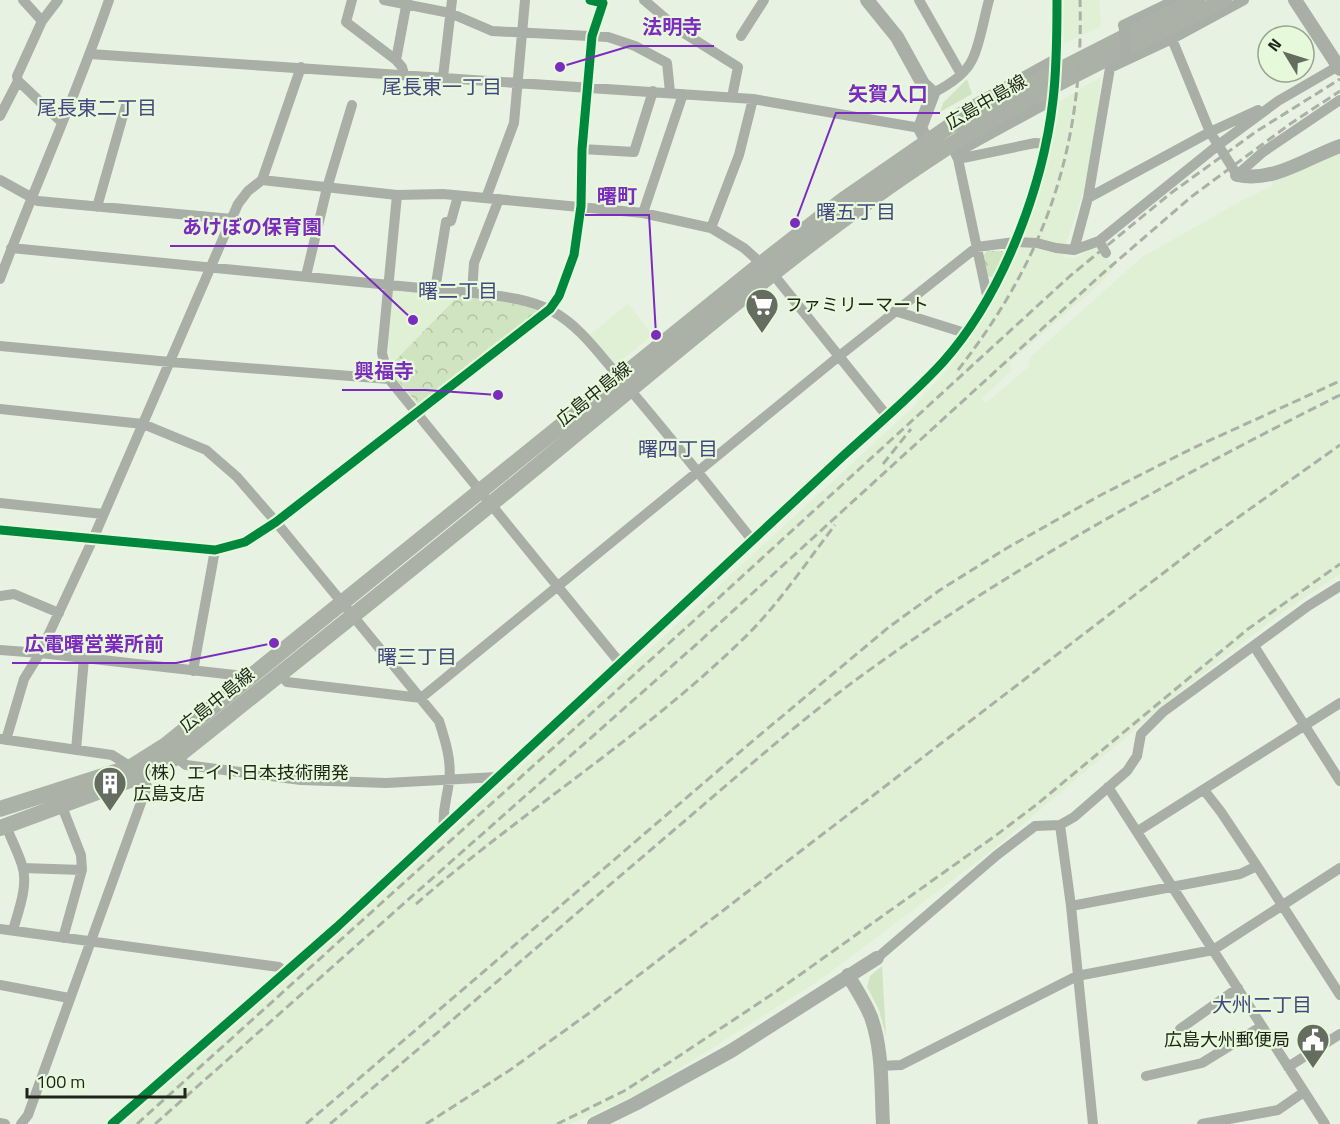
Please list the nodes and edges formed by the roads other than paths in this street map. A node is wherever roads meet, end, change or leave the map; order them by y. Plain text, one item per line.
1 (23, 0) edge
2 (57, 0) edge
3 (109, 0) edge
4 (352, 0) edge
5 (384, 0) edge
6 (452, 0) edge
7 (525, 0) edge
8 (590, 0) edge
9 (644, 0) edge
10 (764, 0) edge
11 (867, 0) edge
12 (919, 0) edge
13 (989, 0) edge
14 (1058, 0) edge
15 (1175, 0) edge
16 (1197, 0) edge
17 (1224, 0) edge
18 (1244, 0) edge
19 (1295, 0) edge
20 (406, 3) edge
21 (450, 13) junction
22 (42, 21) junction
23 (522, 33) junction
24 (592, 36) junction
25 (741, 36) dead end
26 (1172, 39) junction
27 (90, 54) junction
28 (1126, 58) junction
29 (396, 60) junction
30 (1057, 60) junction
31 (301, 67) junction
32 (1339, 67) edge
33 (404, 74) junction
34 (961, 74) junction
35 (443, 77) junction
36 (18, 81) junction
37 (517, 82) junction
38 (588, 87) junction
39 (653, 91) junction
40 (670, 93) junction
41 (933, 93) junction
42 (683, 94) junction
43 (732, 97) junction
44 (1054, 97) junction
45 (753, 99) junction
46 (1340, 100) edge
47 (1278, 101) junction
48 (126, 105) dead end
49 (352, 105) dead end
50 (0, 116) edge
51 (62, 122) junction
52 (950, 126) junction
53 (1210, 132) junction
54 (927, 142) junction
55 (1046, 144) junction
56 (1217, 146) junction
57 (1340, 146) edge
58 (582, 149) junction
59 (955, 152) junction
60 (1237, 175) junction
61 (0, 180) edge
62 (262, 180) junction
63 (327, 188) junction
64 (397, 195) junction
65 (31, 196) junction
66 (459, 196) junction
67 (486, 198) junction
68 (1088, 198) junction
69 (499, 199) junction
70 (580, 206) junction
71 (97, 207) junction
72 (644, 213) junction
73 (232, 219) junction
74 (711, 228) junction
75 (1099, 241) junction
76 (1015, 242) junction
77 (976, 247) junction
78 (11, 248) junction
79 (1074, 250) junction
80 (1106, 253) dead end
81 (211, 267) junction
82 (767, 269) junction
83 (306, 276) junction
84 (0, 279) edge
85 (389, 284) junction
86 (435, 290) junction
87 (472, 293) junction
88 (987, 300) junction
89 (550, 309) junction
90 (895, 312) junction
91 (965, 333) junction
92 (0, 346) edge
93 (838, 357) junction
94 (170, 362) junction
95 (389, 379) junction
96 (625, 384) junction
97 (0, 409) edge
98 (416, 414) junction
99 (887, 416) junction
100 (143, 424) junction
101 (697, 472) junction
102 (485, 499) junction
103 (0, 503) edge
104 (104, 514) junction
105 (276, 522) junction
106 (0, 530) edge
107 (93, 539) junction
108 (753, 541) junction
109 (215, 550) junction
110 (1340, 586) edge
111 (557, 587) junction
112 (0, 596) edge
113 (347, 610) junction
114 (59, 613) junction
115 (1254, 646) junction
116 (0, 650) edge
117 (40, 653) junction
118 (84, 658) junction
119 (620, 663) junction
120 (193, 671) junction
121 (280, 674) junction
122 (244, 683) junction
123 (421, 698) junction
124 (1340, 703) edge
125 (1305, 726) junction
126 (3, 740) edge
127 (76, 750) junction
128 (171, 752) junction
129 (136, 771) junction
130 (497, 777) junction
131 (450, 780) junction
132 (1340, 781) edge
133 (1108, 787) junction
134 (1204, 790) junction
135 (61, 804) junction
136 (0, 809) edge
137 (1060, 825) junction
138 (3, 827) edge
139 (444, 828) junction
140 (1138, 831) junction
141 (1257, 866) junction
142 (23, 868) junction
143 (1340, 868) edge
144 (82, 870) junction
145 (1173, 887) junction
146 (1282, 905) junction
147 (1071, 906) junction
148 (0, 929) edge
149 (13, 930) junction
150 (63, 938) junction
151 (90, 942) junction
152 (1213, 950) junction
153 (877, 958) joint
154 (285, 972) junction
155 (848, 975) junction
156 (1077, 976) junction
157 (0, 985) edge
158 (1238, 988) junction
159 (1340, 995) edge
160 (69, 998) junction
161 (1262, 1026) junction
162 (1179, 1029) dead end
163 (1340, 1034) edge
164 (879, 1066) junction
165 (1288, 1067) junction
166 (1146, 1076) dead end
167 (1304, 1092) junction
168 (0, 1123) edge
169 (4, 1124) edge
170 (23, 1124) edge
171 (31, 1124) edge
172 (112, 1124) edge
173 (594, 1124) edge
174 (883, 1124) edge
175 (1093, 1124) edge
176 (1202, 1124) edge
177 (1325, 1124) edge

1 - 22 street
2 - 22 street
3 - 27 street
4 - 29 street
5 - 20 street
6 - 21 street
7 - 23 street
8 - 24 street
9 - 43 street
10 - 25 street
11 - 41 street
12 - 34 street
13 - 34 street
14 - 30 street
15 - 28 street, bridge
16 - 52 main road, 広島中島線
17 - 59 main road, 広島中島線
18 - 26 street
19 - 32 street
20 - 21 street
20 - 29 street
21 - 23 street
21 - 35 street
22 - 36 street
23 - 24 street
23 - 37 street
24 - 38 street
24 - 40 street
26 - 28 street
26 - 53 street
27 - 31 street
27 - 51 street
28 - 68 street
29 - 33 street
30 - 44 street, bridge
30 - 52 street
31 - 33 street
31 - 62 street
32 - 47 street
33 - 35 street
34 - 41 street
35 - 37 street
36 - 50 street
36 - 51 street
37 - 38 street
37 - 67 street
38 - 39 street
38 - 58 street
39 - 40 street
39 - 58 street
40 - 42 street
41 - 54 street
42 - 43 street
42 - 72 street
43 - 45 street
44 - 55 street
44 - 59 street
45 - 54 street
45 - 74 street
46 - 60 street
47 - 53 street
47 - 56 street
48 - 71 street
49 - 63 street
51 - 65 street
52 - 54 main road, 広島中島線
53 - 56 street
53 - 68 street
54 - 59 main road, 広島中島線
54 - 82 main road, 広島中島線
55 - 59 street
55 - 76 street
56 - 60 street
56 - 75 street
57 - 60 street
58 - 70 street
59 - 77 street
61 - 65 street
62 - 63 street
62 - 73 street
63 - 64 street
63 - 83 street
64 - 66 street
64 - 85 street
65 - 71 street
65 - 78 street
66 - 67 street
66 - 86 street
67 - 69 street
68 - 79 street
69 - 70 street
69 - 87 street
70 - 72 street
70 - 89 street
71 - 73 street
72 - 74 street
73 - 81 street
74 - 82 street
75 - 79 street
75 - 80 street
76 - 77 street
76 - 79 street
76 - 88 street
77 - 88 street
77 - 90 street
78 - 81 street
78 - 84 street
81 - 83 street
81 - 94 street
82 - 93 street
82 - 96 main road, 広島中島線
83 - 85 street
85 - 86 street
85 - 95 street
86 - 87 street
87 - 89 street
88 - 91 street
89 - 96 street
89 - 98 street
90 - 91 street
90 - 93 street
91 - 99 street
92 - 94 street
93 - 99 street
93 - 101 street
94 - 95 street
94 - 100 street
95 - 98 street
96 - 101 street
96 - 102 main road, 広島中島線
97 - 100 street
98 - 102 street
98 - 105 street
99 - 108 street
100 - 104 street
100 - 105 street
101 - 108 street
101 - 111 street
102 - 111 street
102 - 113 main road, 広島中島線
103 - 104 street
104 - 107 street
105 - 109 street
105 - 113 street
106 - 107 street
107 - 109 street
107 - 114 street
108 - 119 street
109 - 120 street
110 - 115 street
111 - 119 street
111 - 123 street
112 - 114 street
113 - 121 main road, 広島中島線
113 - 122 main road, 広島中島線
113 - 123 street
114 - 117 street
115 - 125 street
115 - 133 street
116 - 117 street
117 - 118 street
117 - 126 street
118 - 120 street
118 - 127 street
119 - 130 street
120 - 122 street
121 - 123 street
121 - 128 main road, 広島中島線
122 - 128 main road, 広島中島線
123 - 131 street
124 - 125 street
125 - 132 street
125 - 134 street
126 - 127 street
127 - 129 street
128 - 129 main road, 広島中島線
128 - 131 street
129 - 135 main road, 広島中島線
129 - 136 main road, 広島中島線
129 - 151 street
130 - 131 street
130 - 139 street
131 - 139 street
133 - 137 street
133 - 140 street
134 - 140 street
134 - 141 street
135 - 138 main road, 広島中島線
135 - 144 street
137 - 147 street
137 - 153 street
138 - 142 street
139 - 154 street
140 - 145 street
141 - 145 street
141 - 146 street
142 - 144 street
142 - 149 street
143 - 146 street
144 - 150 street
145 - 147 street
145 - 152 street
146 - 152 street
146 - 159 street
147 - 156 street
148 - 149 street
149 - 150 street
150 - 151 street
151 - 154 street
151 - 160 street
152 - 156 street
152 - 158 street
153 - 155 street
154 - 172 street
155 - 164 street
155 - 173 street
156 - 164 street
156 - 175 street
157 - 160 street
158 - 161 street
158 - 162 street
160 - 170 street
161 - 165 street
161 - 166 street
163 - 165 street
164 - 174 street
165 - 167 street
167 - 176 street
167 - 177 street
168 - 169 street
170 - 171 street

